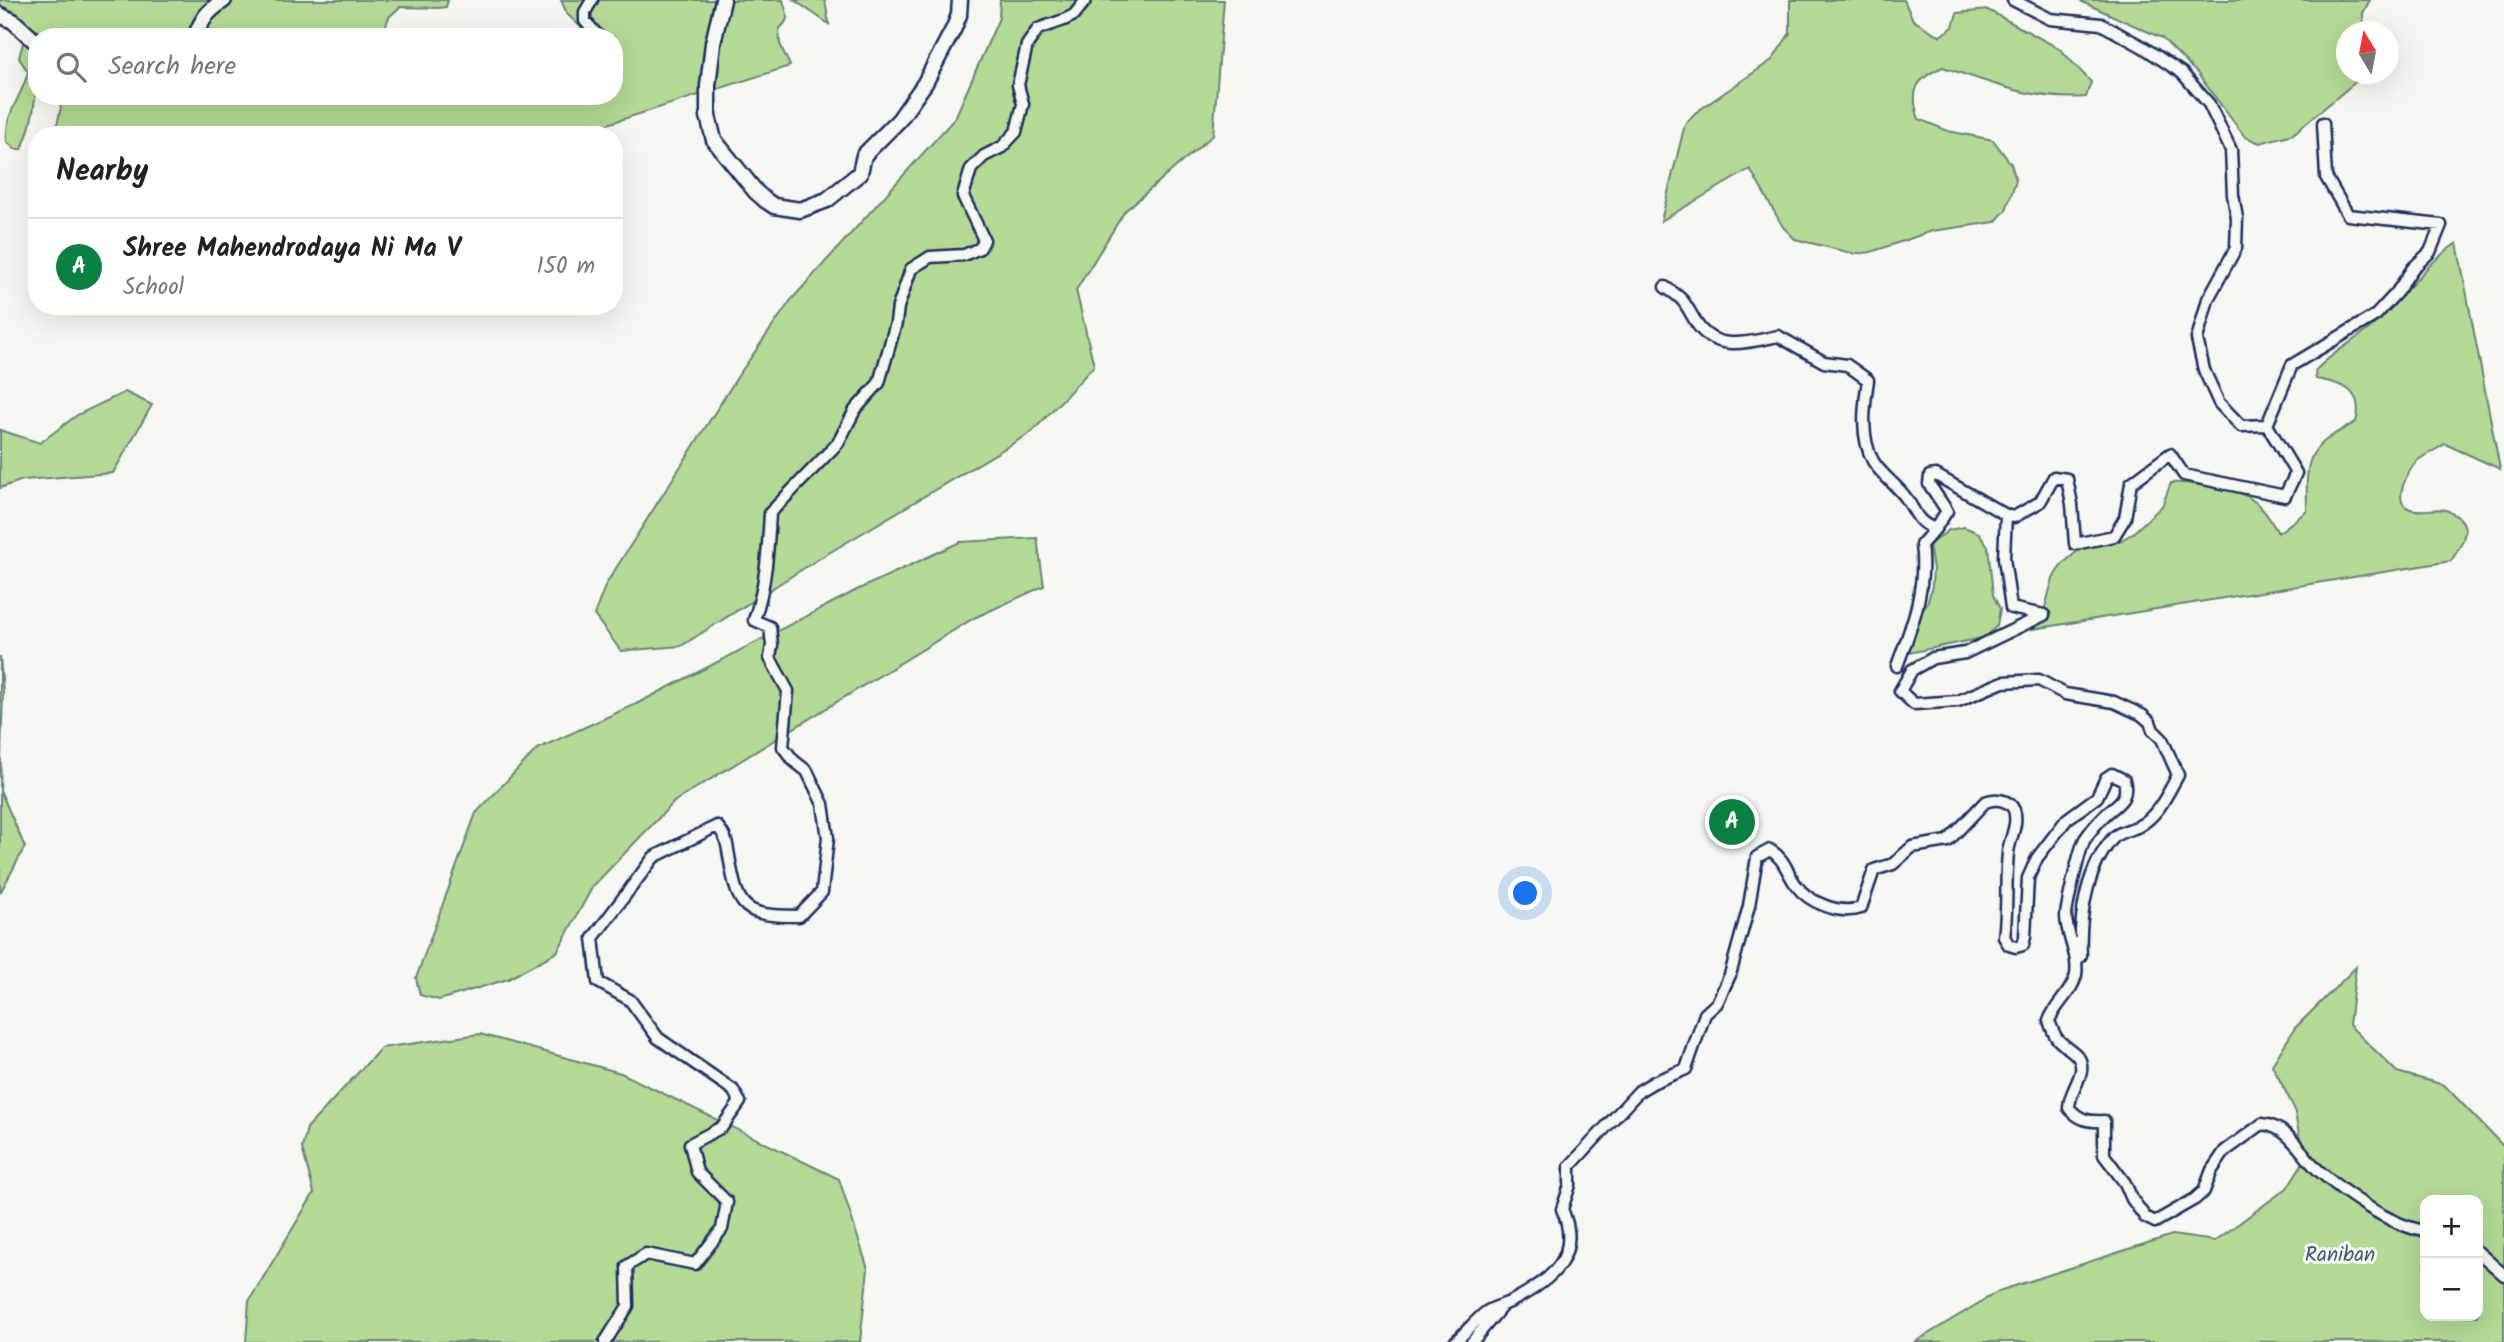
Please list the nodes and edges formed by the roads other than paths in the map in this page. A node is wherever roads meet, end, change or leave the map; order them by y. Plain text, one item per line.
1 (224, 0) edge
2 (592, 0) edge
3 (723, 0) edge
4 (960, 0) edge
5 (1086, 0) edge
6 (2014, 0) edge
7 (0, 15) edge
8 (199, 28) edge
9 (591, 28) edge
10 (28, 34) edge
11 (2323, 123) dead end
12 (1665, 287) dead end
13 (2267, 425) junction
14 (2006, 515) junction
15 (1935, 529) junction
16 (1896, 666) dead end
17 (2077, 960) junction
18 (2420, 1230) edge
19 (2483, 1256) edge
20 (2504, 1275) edge
21 (1502, 1306) junction
22 (605, 1342) edge
23 (1455, 1342) edge
24 (1472, 1342) edge

1 - 8 street
2 - 9 street
3 - 4 street
5 - 22 street
6 - 13 street
7 - 10 street
11 - 13 street
12 - 15 street
13 - 14 street
14 - 15 street
14 - 17 street
15 - 16 street
17 - 18 street
17 - 21 street
19 - 20 street
21 - 23 street
21 - 24 street

